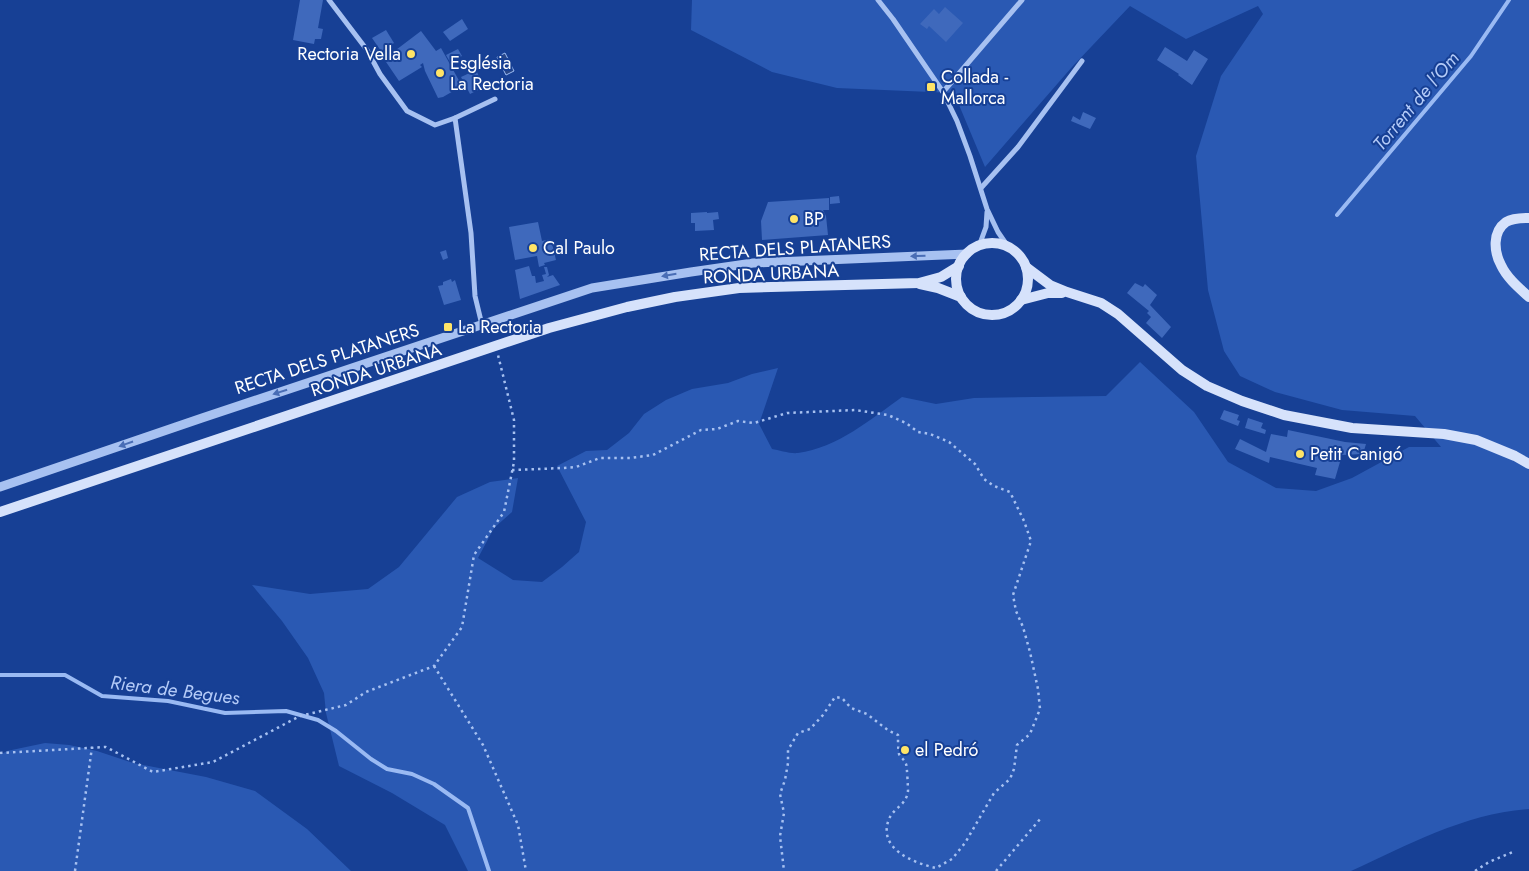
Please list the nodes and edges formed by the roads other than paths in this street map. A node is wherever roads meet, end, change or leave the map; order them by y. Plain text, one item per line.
1 (329, 0) edge
2 (878, 0) edge
3 (1022, 0) edge
4 (1082, 61) dead end
5 (943, 92) junction
6 (495, 99) dead end
7 (455, 118) junction
8 (981, 188) junction
9 (987, 209) junction
10 (1529, 218) edge
11 (979, 246) junction
12 (1009, 248) junction
13 (967, 254) junction
14 (959, 266) junction
15 (1026, 267) junction
16 (919, 283) junction
17 (1067, 292) junction
18 (961, 297) junction
19 (1529, 297) edge
20 (1021, 300) junction
21 (482, 325) junction
22 (1529, 464) edge
23 (0, 487) edge
24 (0, 512) edge

1 - 7 street
2 - 5 street
3 - 5 street
4 - 8 street
5 - 8 street
6 - 7 street
7 - 21 street
8 - 9 street
9 - 11 street
9 - 12 street
10 - 19 main road
11 - 12 main road
11 - 13 main road, RONDA URBANA
12 - 15 main road
13 - 14 main road, RONDA URBANA
13 -> 21 street, RECTA DELS PLATANERS
14 - 16 main road, RONDA URBANA
14 - 18 main road
15 - 17 main road
15 - 20 main road
16 - 18 main road, RONDA URBANA
16 - 24 main road, RONDA URBANA
17 - 20 main road, RONDA URBANA
17 - 22 main road
18 - 20 main road, RONDA URBANA
21 -> 23 street, RECTA DELS PLATANERS

